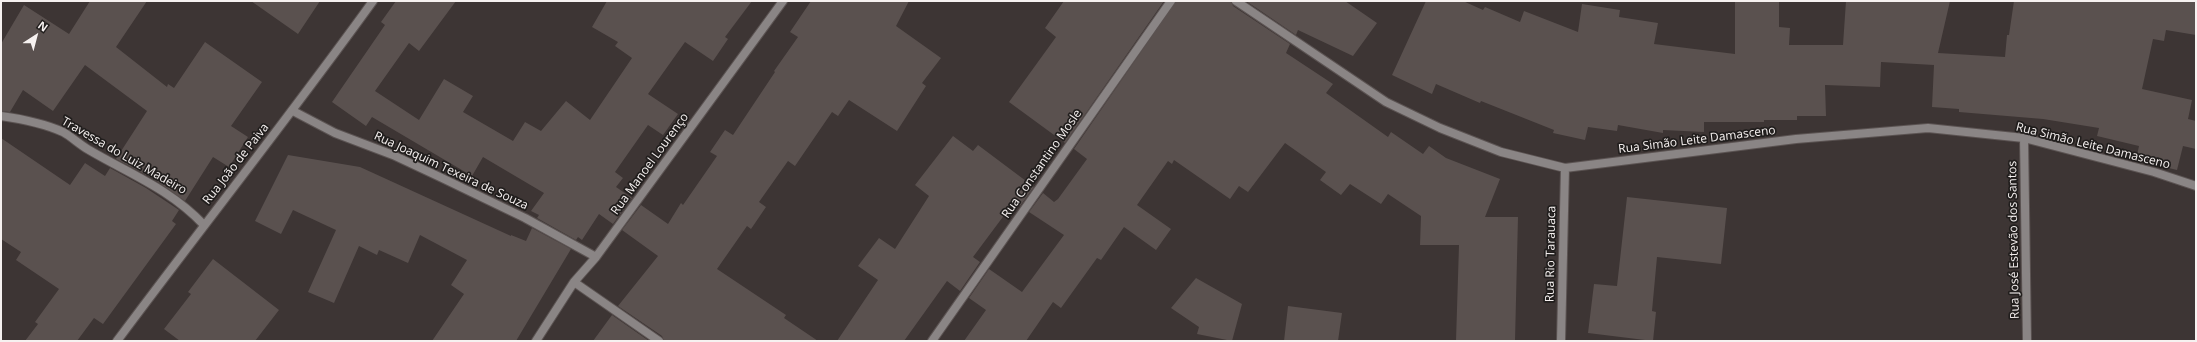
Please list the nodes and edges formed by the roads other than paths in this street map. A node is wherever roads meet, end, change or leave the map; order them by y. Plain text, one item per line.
1 (373, 1) edge
2 (783, 1) edge
3 (1171, 1) edge
4 (1236, 1) edge
5 (293, 111) junction
6 (1, 116) edge
7 (2024, 138) junction
8 (1565, 168) junction
9 (2196, 186) edge
10 (204, 225) junction
11 (596, 257) junction
12 (574, 282) junction
13 (117, 341) edge
14 (536, 341) edge
15 (659, 341) edge
16 (932, 341) edge
17 (1561, 341) edge
18 (2027, 341) edge

1 - 5 street, Rua João de Paiva
2 - 11 street, Rua Manoel Lourenço
3 - 16 street, Rua Constantino Mosle
4 - 8 street, Rua Simão Leite Damasceno
5 - 10 street, Rua João de Paiva
5 - 11 street, Rua Joaquim Texeira de Souza
6 - 10 street, Travessa do Luiz Madeiro
7 - 8 street, Rua Simão Leite Damasceno
7 - 9 street, Rua Simão Leite Damasceno
7 - 18 street, Rua José Estevão dos Santos
8 - 17 street, Rua Rio Tarauaca
10 - 13 street, Rua João de Paiva
11 - 12 street, Rua Manoel Lourenço
12 - 14 street, Rua Manoel Lourenço
12 - 15 street

